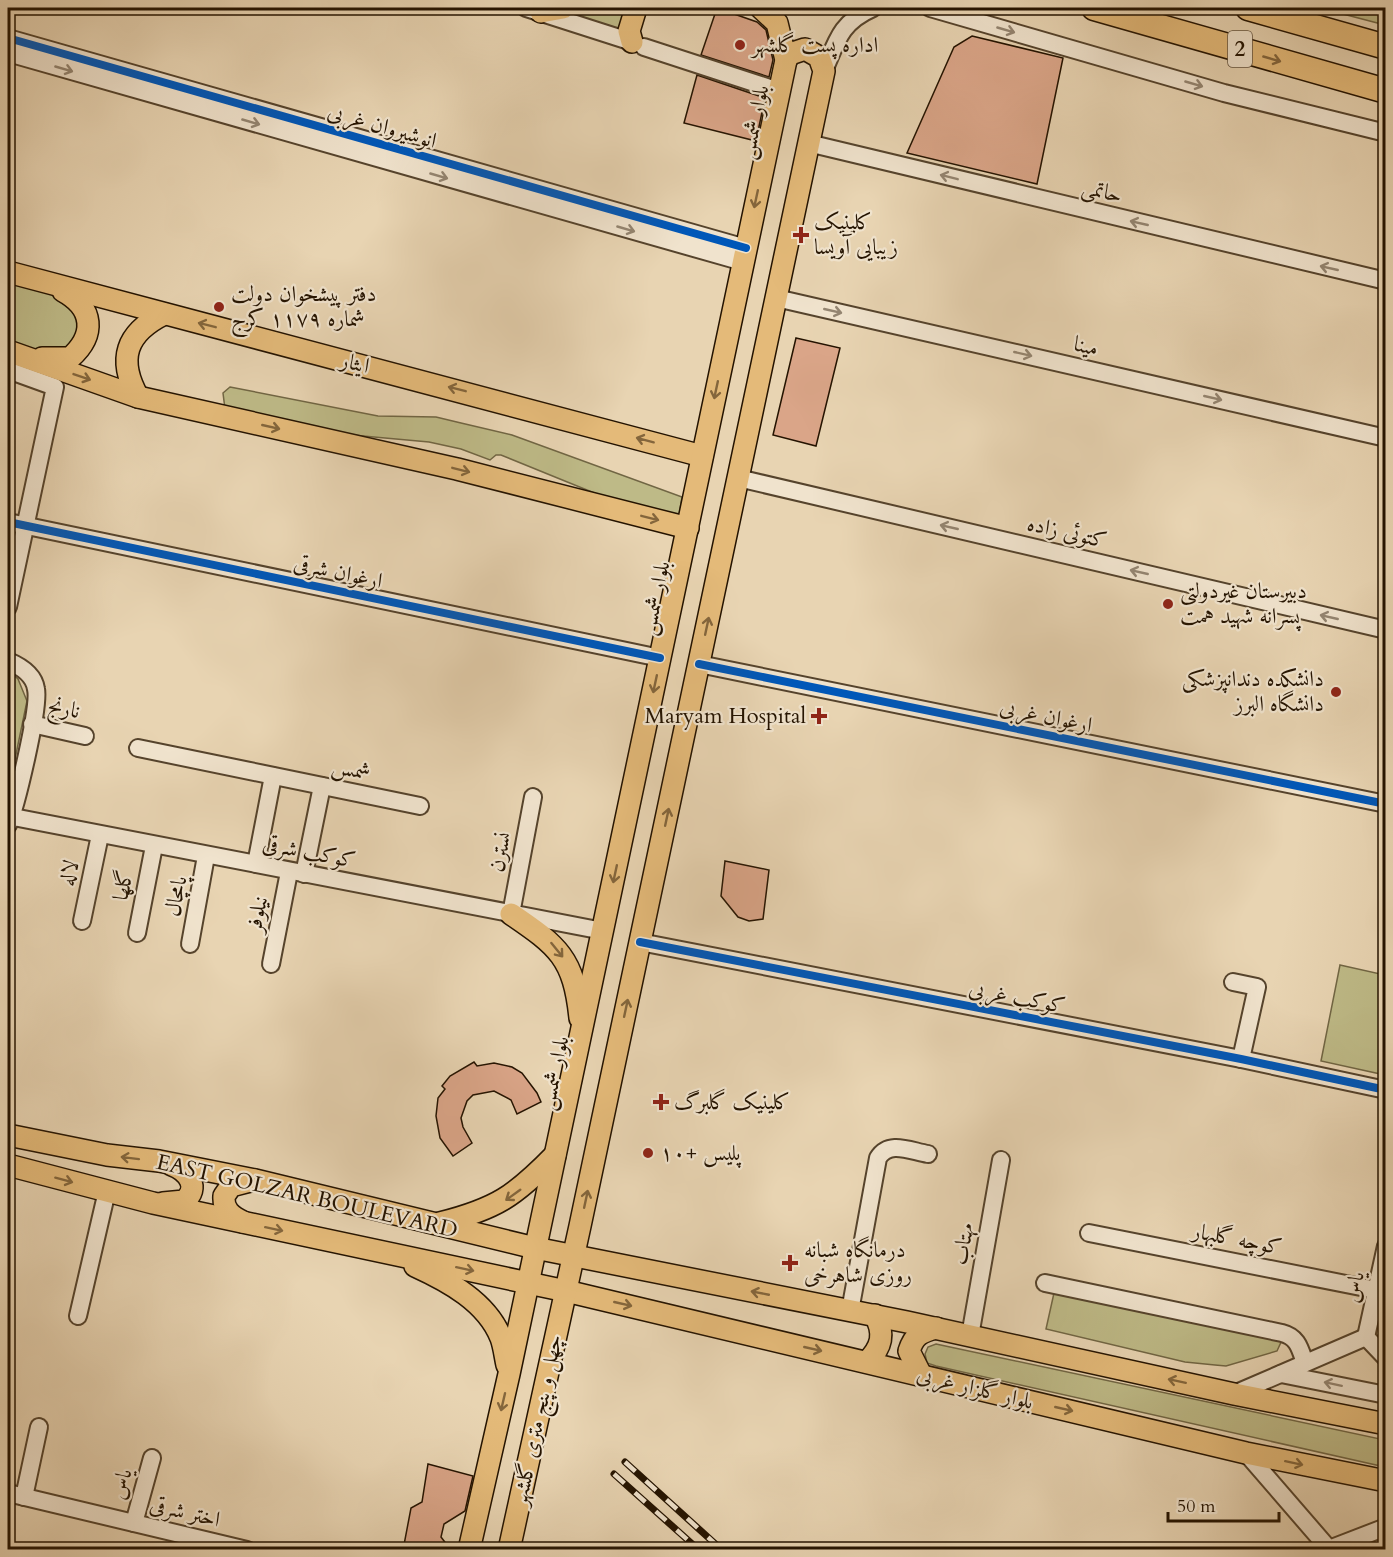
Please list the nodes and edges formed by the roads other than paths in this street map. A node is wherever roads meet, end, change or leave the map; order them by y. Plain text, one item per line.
1 (563, 8) edge
2 (636, 8) edge
3 (761, 8) edge
4 (873, 8) edge
5 (930, 8) edge
6 (1094, 8) edge
7 (1248, 8) edge
8 (534, 10) edge
9 (1266, 11) edge
10 (8, 38) edge
11 (638, 45) junction
12 (1386, 46) edge
13 (8, 53) edge
14 (786, 60) junction
15 (824, 71) junction
16 (779, 91) junction
17 (1386, 91) edge
18 (1386, 132) edge
19 (808, 143) junction
20 (720, 248) junction
21 (745, 255) junction
22 (8, 272) edge
23 (1386, 281) edge
24 (49, 283) junction
25 (776, 298) junction
26 (164, 314) junction
27 (12, 359) edge
28 (138, 397) junction
29 (1386, 438) edge
30 (702, 456) junction
31 (738, 478) junction
32 (8, 522) edge
33 (25, 525) junction
34 (688, 528) junction
35 (8, 607) edge
36 (1386, 630) edge
37 (660, 658) junction
38 (8, 661) edge
39 (699, 664) junction
40 (32, 724) junction
41 (85, 736) dead end
42 (138, 748) dead end
43 (273, 776) junction
44 (322, 786) junction
45 (533, 797) dead end
46 (1386, 804) edge
47 (420, 806) dead end
48 (9, 820) edge
49 (100, 836) junction
50 (154, 846) junction
51 (206, 856) junction
52 (256, 864) junction
53 (296, 873) junction
54 (512, 914) junction
55 (82, 921) dead end
56 (603, 931) junction
57 (137, 933) dead end
58 (640, 942) junction
59 (190, 944) dead end
60 (271, 964) dead end
61 (1233, 982) dead end
62 (582, 1030) junction
63 (1242, 1059) junction
64 (1386, 1090) edge
65 (8, 1135) edge
66 (928, 1154) dead end
67 (555, 1155) junction
68 (1001, 1160) dead end
69 (159, 1161) junction
70 (8, 1165) edge
71 (255, 1180) junction
72 (107, 1191) junction
73 (153, 1203) junction
74 (243, 1222) junction
75 (434, 1224) junction
76 (1089, 1233) dead end
77 (1386, 1246) edge
78 (536, 1248) junction
79 (388, 1253) junction
80 (573, 1256) junction
81 (528, 1283) junction
82 (1045, 1283) dead end
83 (1376, 1290) junction
84 (566, 1291) junction
85 (850, 1311) junction
86 (875, 1315) junction
87 (78, 1316) dead end
88 (936, 1328) junction
89 (970, 1336) junction
90 (1366, 1337) junction
91 (1386, 1358) edge
92 (867, 1362) junction
93 (1305, 1363) junction
94 (509, 1374) junction
95 (1281, 1374) junction
96 (921, 1375) junction
97 (1234, 1394) junction
98 (1386, 1395) edge
99 (1386, 1424) edge
100 (39, 1427) dead end
101 (1246, 1453) junction
102 (152, 1458) dead end
103 (1386, 1481) edge
104 (16, 1495) edge
105 (134, 1523) junction
106 (1386, 1527) edge
107 (242, 1549) edge
108 (1328, 1549) edge
109 (469, 1550) edge
110 (509, 1550) edge

1 - 8 main road
2 - 11 main road
3 - 14 main road
4 - 15 street
5 -> 18 street
6 -> 17 highway, 2
7 - 9 highway, 2
8 - 11 street
9 - 12 highway, 2
10 - 20 street, انوشیروان غربی
11 - 16 street
13 -> 20 street, انوشیروان غربی
14 - 15 main road
14 - 16 main road, بلوار شمس
15 - 19 main road
16 -> 21 main road, بلوار شمس
23 -> 19 street, حاتمی
19 - 25 main road
20 - 21 street, انوشیروان غربی
21 -> 30 main road, بلوار شمس
22 - 24 main road, ایثار
24 - 26 main road, ایثار
24 - 27 main road
25 -> 29 street, مینا
25 - 31 main road
26 - 28 main road
30 -> 26 main road, ایثار
27 -> 28 main road
27 - 33 street
28 -> 34 main road
30 - 34 main road, بلوار شمس
36 -> 31 street, کتوئی زاده
39 -> 31 main road
32 - 33 street, ارغوان شرقی
33 - 35 street
33 - 37 street, ارغوان شرقی
34 - 37 main road, بلوار شمس
37 -> 56 main road, بلوار شمس
38 - 40 street
39 - 46 street, ارغوان غربی
58 -> 39 main road
40 - 41 street, نارنج
40 - 48 street
42 - 43 street, شمس
43 - 44 street, شمس
43 - 52 street
44 - 47 street, شمس
44 - 53 street, نیلوفر
45 - 54 street, نسترن
48 - 49 street, کوکب شرقی
49 - 50 street, کوکب شرقی
49 - 55 street, لاله
50 - 51 street, کوکب شرقی
50 - 57 street, گلها
51 - 52 street, کوکب شرقی
51 - 59 street, پامچال
52 - 53 street, کوکب شرقی
53 - 54 street, کوکب شرقی
53 - 60 street, نیلوفر
54 - 56 street, کوکب شرقی
54 -> 62 main road
56 - 62 main road, بلوار شمس
58 - 63 street, کوکب غربی
80 -> 58 main road
61 - 63 street
62 - 67 main road, بلوار شمس
63 - 64 street, کوکب غربی
69 -> 65 main road, EAST GOLZAR BOULEVARD
66 - 85 street
67 -> 75 main road
67 - 78 main road, بلوار شمس
68 - 89 street, مهتاب
69 - 71 main road, EAST GOLZAR BOULEVARD
69 - 73 main road
70 -> 72 main road, EAST GOLZAR BOULEVARD
71 - 74 main road
71 - 75 main road, EAST GOLZAR BOULEVARD
72 - 73 main road, EAST GOLZAR BOULEVARD
72 - 87 street
73 - 74 main road, EAST GOLZAR BOULEVARD
74 -> 79 main road, EAST GOLZAR BOULEVARD
75 - 78 main road, EAST GOLZAR BOULEVARD
76 - 83 street, کوچه گلبهار
77 - 83 street, یاس
78 - 80 main road, EAST GOLZAR BOULEVARD
78 - 81 main road, بلوار شمس
79 -> 81 main road, EAST GOLZAR BOULEVARD
79 - 94 main road
80 - 84 main road, چهل و پنج متری گلشهر
85 -> 80 main road
81 - 84 main road, EAST GOLZAR BOULEVARD
81 - 94 main road
82 - 93 street
83 - 90 street, یاس
84 -> 92 main road, بلوار گلزار غربی
84 - 110 main road, چهل و پنج متری گلشهر
85 - 86 main road
86 - 88 main road
86 - 92 main road
88 - 89 main road
88 - 96 main road
97 -> 89 main road
90 - 91 street
90 - 93 street
92 - 96 main road, بلوار گلزار غربی
93 - 95 street
94 -> 109 main road
95 - 97 street
98 -> 95 street
96 -> 101 main road, بلوار گلزار غربی
97 - 99 main road
100 - 104 street
101 -> 103 main road, بلوار گلزار غربی
101 - 108 street
102 - 105 street, یاس
104 - 105 street, اختر شرقی
105 - 107 street, اختر شرقی
106 - 108 street

